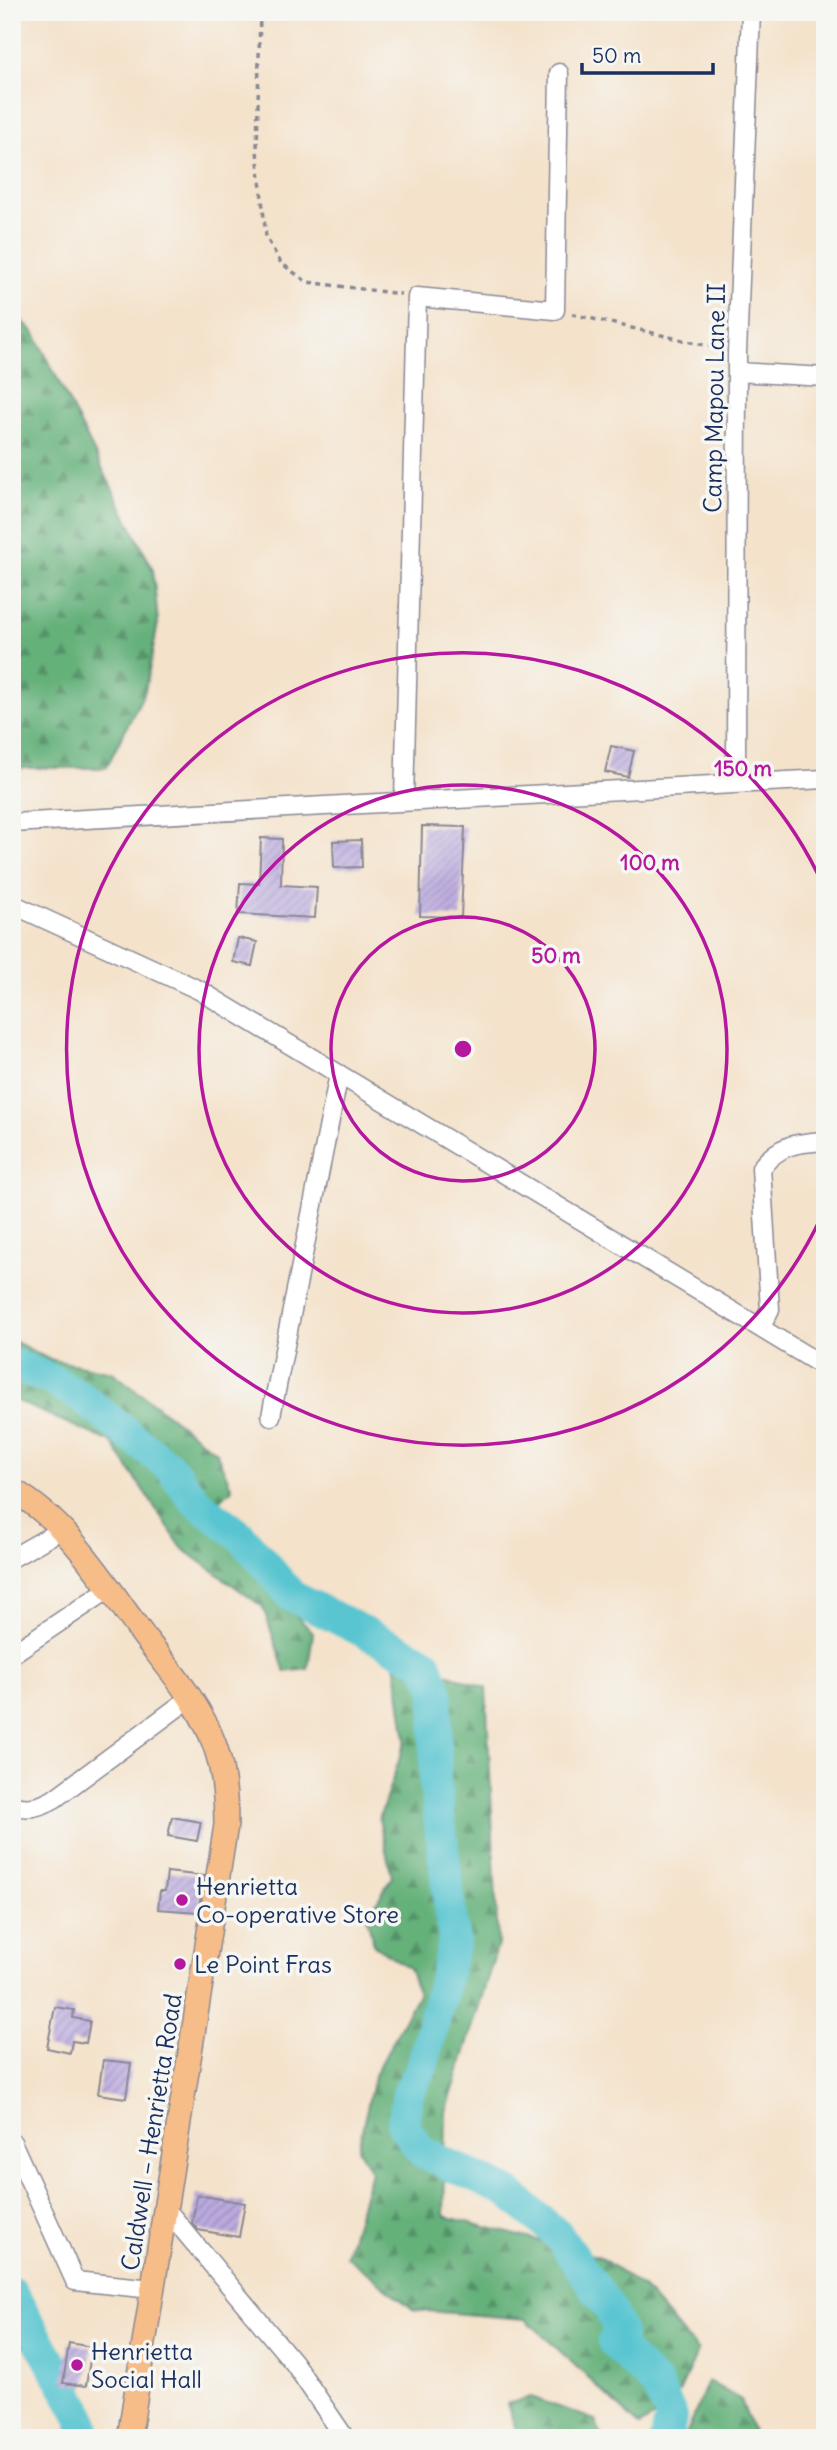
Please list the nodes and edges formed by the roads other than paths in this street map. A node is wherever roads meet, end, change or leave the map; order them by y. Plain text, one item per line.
1 (751, 12) edge
2 (559, 73) dead end
3 (737, 372) junction
4 (825, 377) edge
5 (825, 779) edge
6 (736, 784) junction
7 (404, 800) junction
8 (12, 823) edge
9 (12, 904) edge
10 (339, 1074) junction
11 (825, 1141) edge
12 (761, 1327) junction
13 (825, 1367) edge
14 (271, 1416) dead end
15 (12, 1490) edge
16 (61, 1530) junction
17 (12, 1558) edge
18 (109, 1589) junction
19 (12, 1654) edge
20 (190, 1698) junction
21 (12, 1805) edge
22 (12, 2142) edge
23 (165, 2208) junction
24 (152, 2289) junction
25 (129, 2438) edge
26 (345, 2438) edge

1 - 3 street, Camp Mapou Lane II
2 - 7 street
3 - 4 street
3 - 6 street, Camp Mapou Lane II
5 - 6 street
6 - 7 street
7 - 8 street
9 - 10 street
10 - 12 street
10 - 14 street
11 - 12 street
12 - 13 street
15 - 16 main road, Caldwell – Henrietta Road
16 - 17 street
16 - 18 main road, Caldwell – Henrietta Road
18 - 19 street
18 - 20 main road, Caldwell – Henrietta Road
20 - 21 street
20 - 23 main road, Caldwell – Henrietta Road
22 - 24 street
23 - 24 main road, Caldwell – Henrietta Road
23 - 26 street
24 - 25 main road, Caldwell – Henrietta Road

